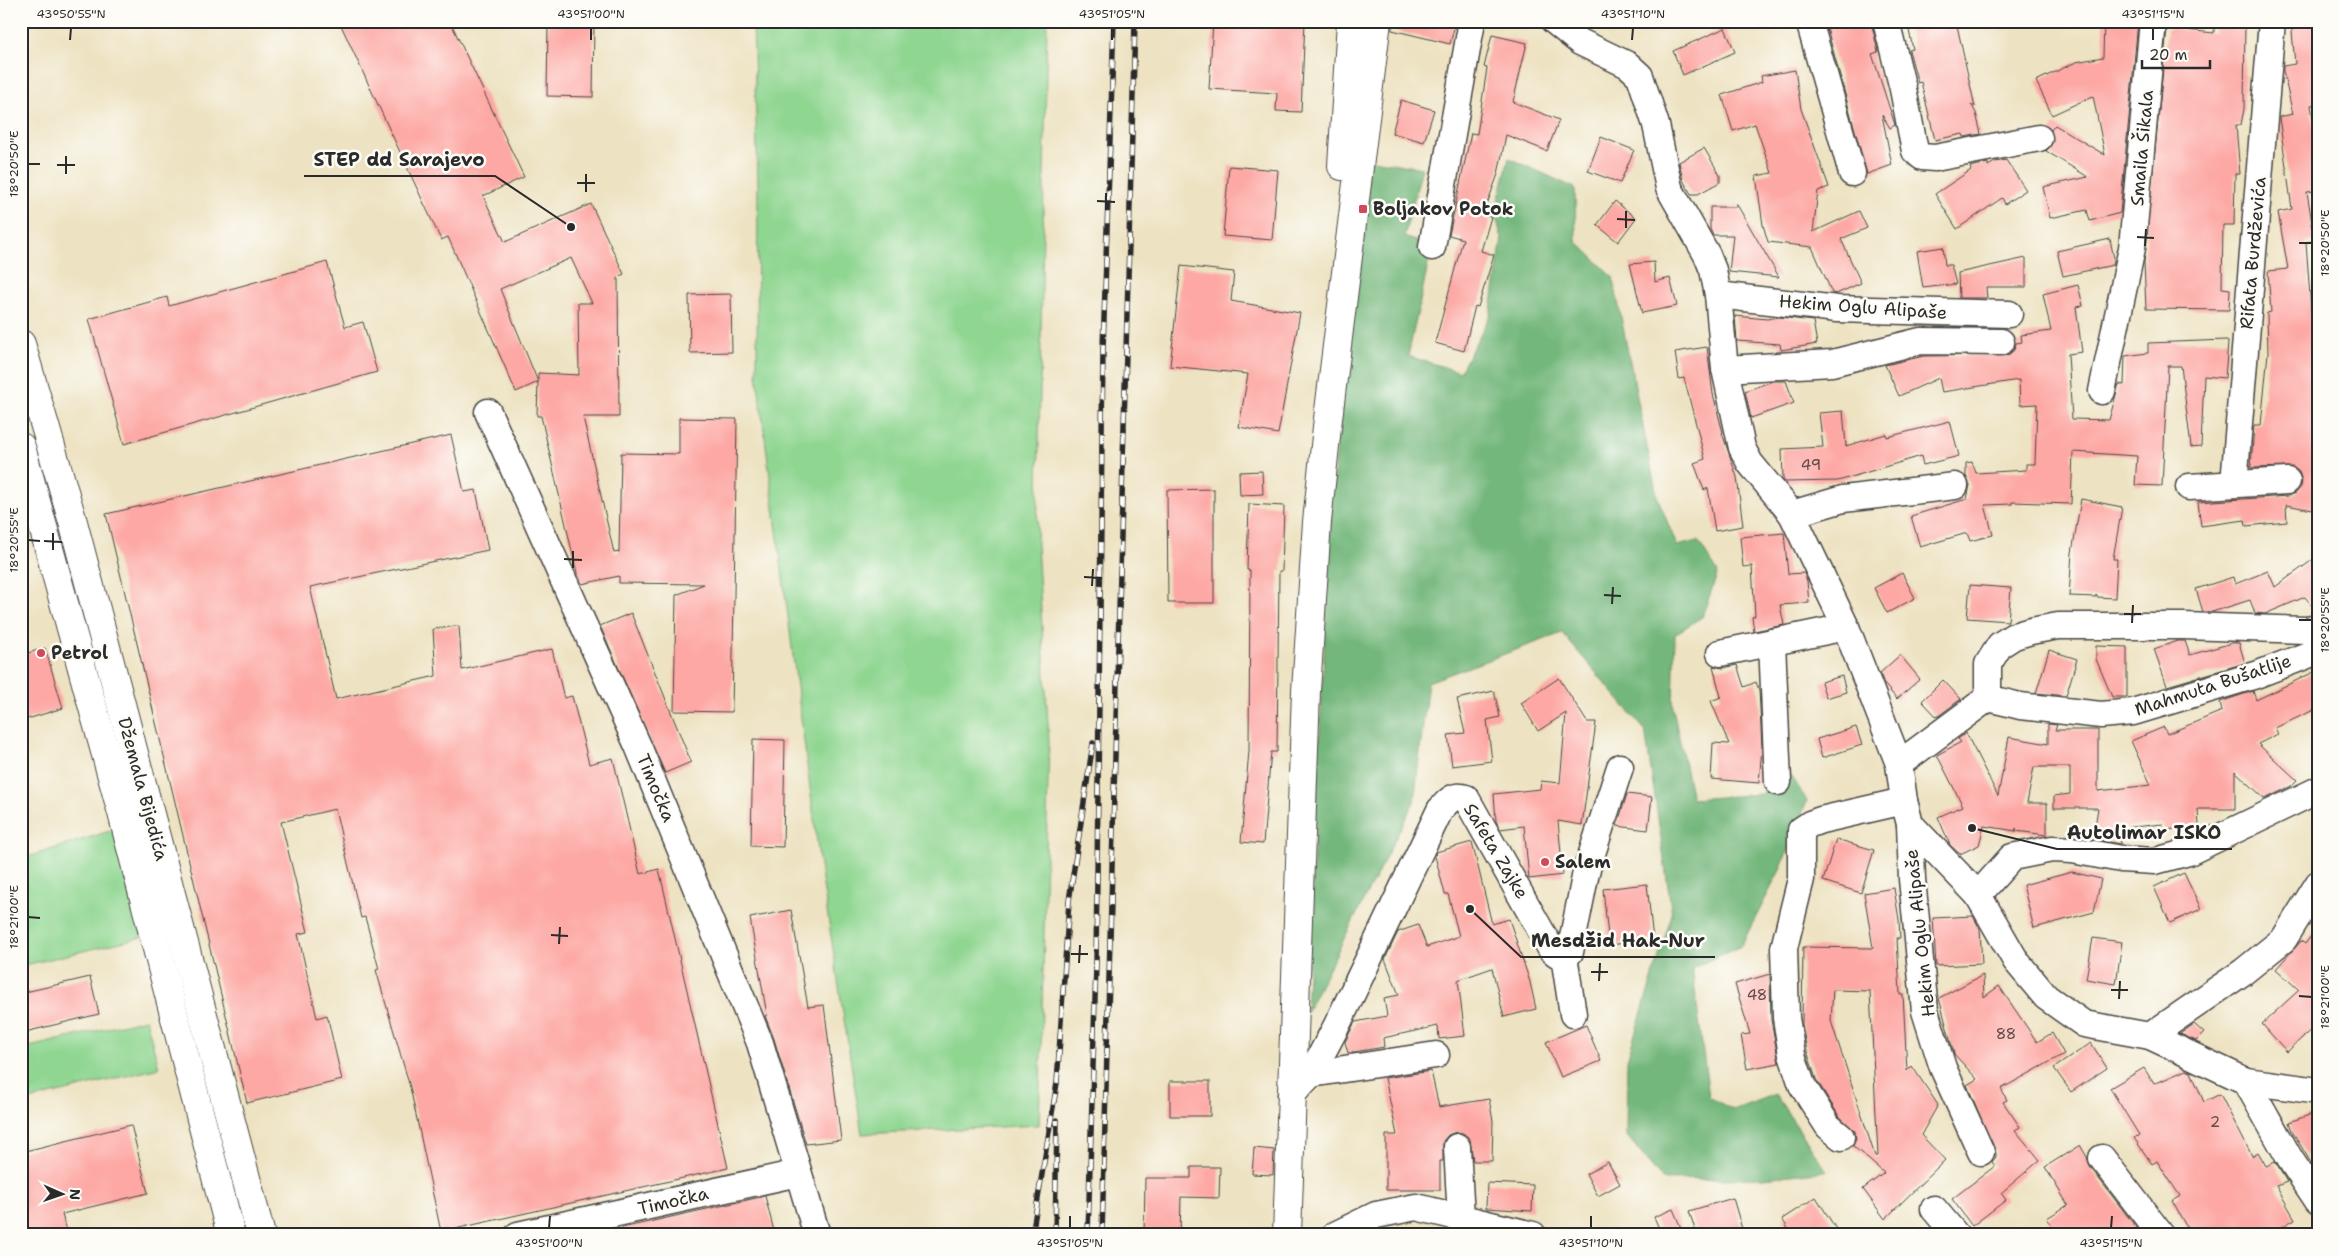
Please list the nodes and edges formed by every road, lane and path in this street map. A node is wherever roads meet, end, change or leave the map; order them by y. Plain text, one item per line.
1 (1351, 21) edge
2 (1377, 21) edge
3 (1472, 21) edge
4 (1554, 21) edge
5 (1809, 21) edge
6 (1886, 21) edge
7 (2153, 21) edge
8 (2272, 21) edge
9 (2039, 138) dead end
10 (1852, 172) dead end
11 (1432, 247) dead end
12 (1718, 295) junction
13 (2009, 314) dead end
14 (2001, 342) dead end
15 (21, 344) edge
16 (1725, 368) junction
17 (2102, 391) dead end
18 (488, 412) dead end
19 (1327, 427) junction
20 (21, 447) edge
21 (2287, 481) dead end
22 (2234, 484) junction
23 (1955, 486) dead end
24 (2189, 487) dead end
25 (1792, 514) junction
26 (1846, 627) junction
27 (2318, 628) edge
28 (1772, 642) junction
29 (2318, 651) edge
30 (1720, 653) dead end
31 (1988, 698) junction
32 (1899, 764) junction
33 (1620, 767) dead end
34 (1778, 782) dead end
35 (2318, 790) edge
36 (1907, 812) junction
37 (2318, 884) edge
38 (1978, 895) junction
39 (1564, 956) junction
40 (1573, 1014) dead end
41 (2150, 1036) junction
42 (1436, 1055) dead end
43 (1311, 1074) junction
44 (2246, 1080) junction
45 (2318, 1092) edge
46 (1291, 1096) junction
47 (1841, 1137) dead end
48 (1457, 1146) dead end
49 (1981, 1152) dead end
50 (2102, 1158) dead end
51 (798, 1173) junction
52 (2318, 1201) edge
53 (1934, 1209) dead end
54 (1461, 1218) junction
55 (231, 1235) edge
56 (261, 1235) edge
57 (518, 1235) edge
58 (817, 1235) edge
59 (1287, 1235) edge
60 (1335, 1235) edge
61 (1533, 1235) edge
62 (1956, 1235) edge
63 (2161, 1235) edge

1 - 19 street
2 - 19 street
3 - 11 street
4 - 12 street, Hekim Oglu Alipaše
5 - 10 street
6 - 9 street
7 - 17 street, Smaila Šikala
8 - 22 street, Rifata Burdževića
12 - 13 street, Hekim Oglu Alipaše
12 - 16 street, Hekim Oglu Alipaše
14 - 16 street, Hekim Oglu Alipaše
15 - 56 street, Džemala Bijedića
16 - 25 street, Hekim Oglu Alipaše
18 - 51 street, Timočka
19 - 46 street
20 - 55 street, Džemala Bijedića
21 - 22 street
22 - 24 street
23 - 25 street
25 - 26 street, Hekim Oglu Alipaše
26 - 28 street
26 - 32 street, Hekim Oglu Alipaše
27 - 31 street
28 - 30 street
28 - 34 street
29 - 31 street, Mahmuta Bušatlije
31 - 32 street
32 - 36 street, Hekim Oglu Alipaše
33 - 39 street
35 - 38 street
36 - 38 street, Hekim Oglu Alipaše
36 - 47 street
36 - 49 street, Hekim Oglu Alipaše
37 - 41 street
38 - 41 street, Hekim Oglu Alipaše
39 - 40 street
39 - 43 street, Safeta Zajke
41 - 44 street, Hekim Oglu Alipaše
42 - 43 street
43 - 46 street, Safeta Zajke
44 - 45 street, Hekim Oglu Alipaše
44 - 52 street
46 - 59 street
48 - 54 street
50 - 63 street
51 - 57 street, Timočka
51 - 58 street, Timočka
53 - 62 street
54 - 60 street
54 - 61 street

